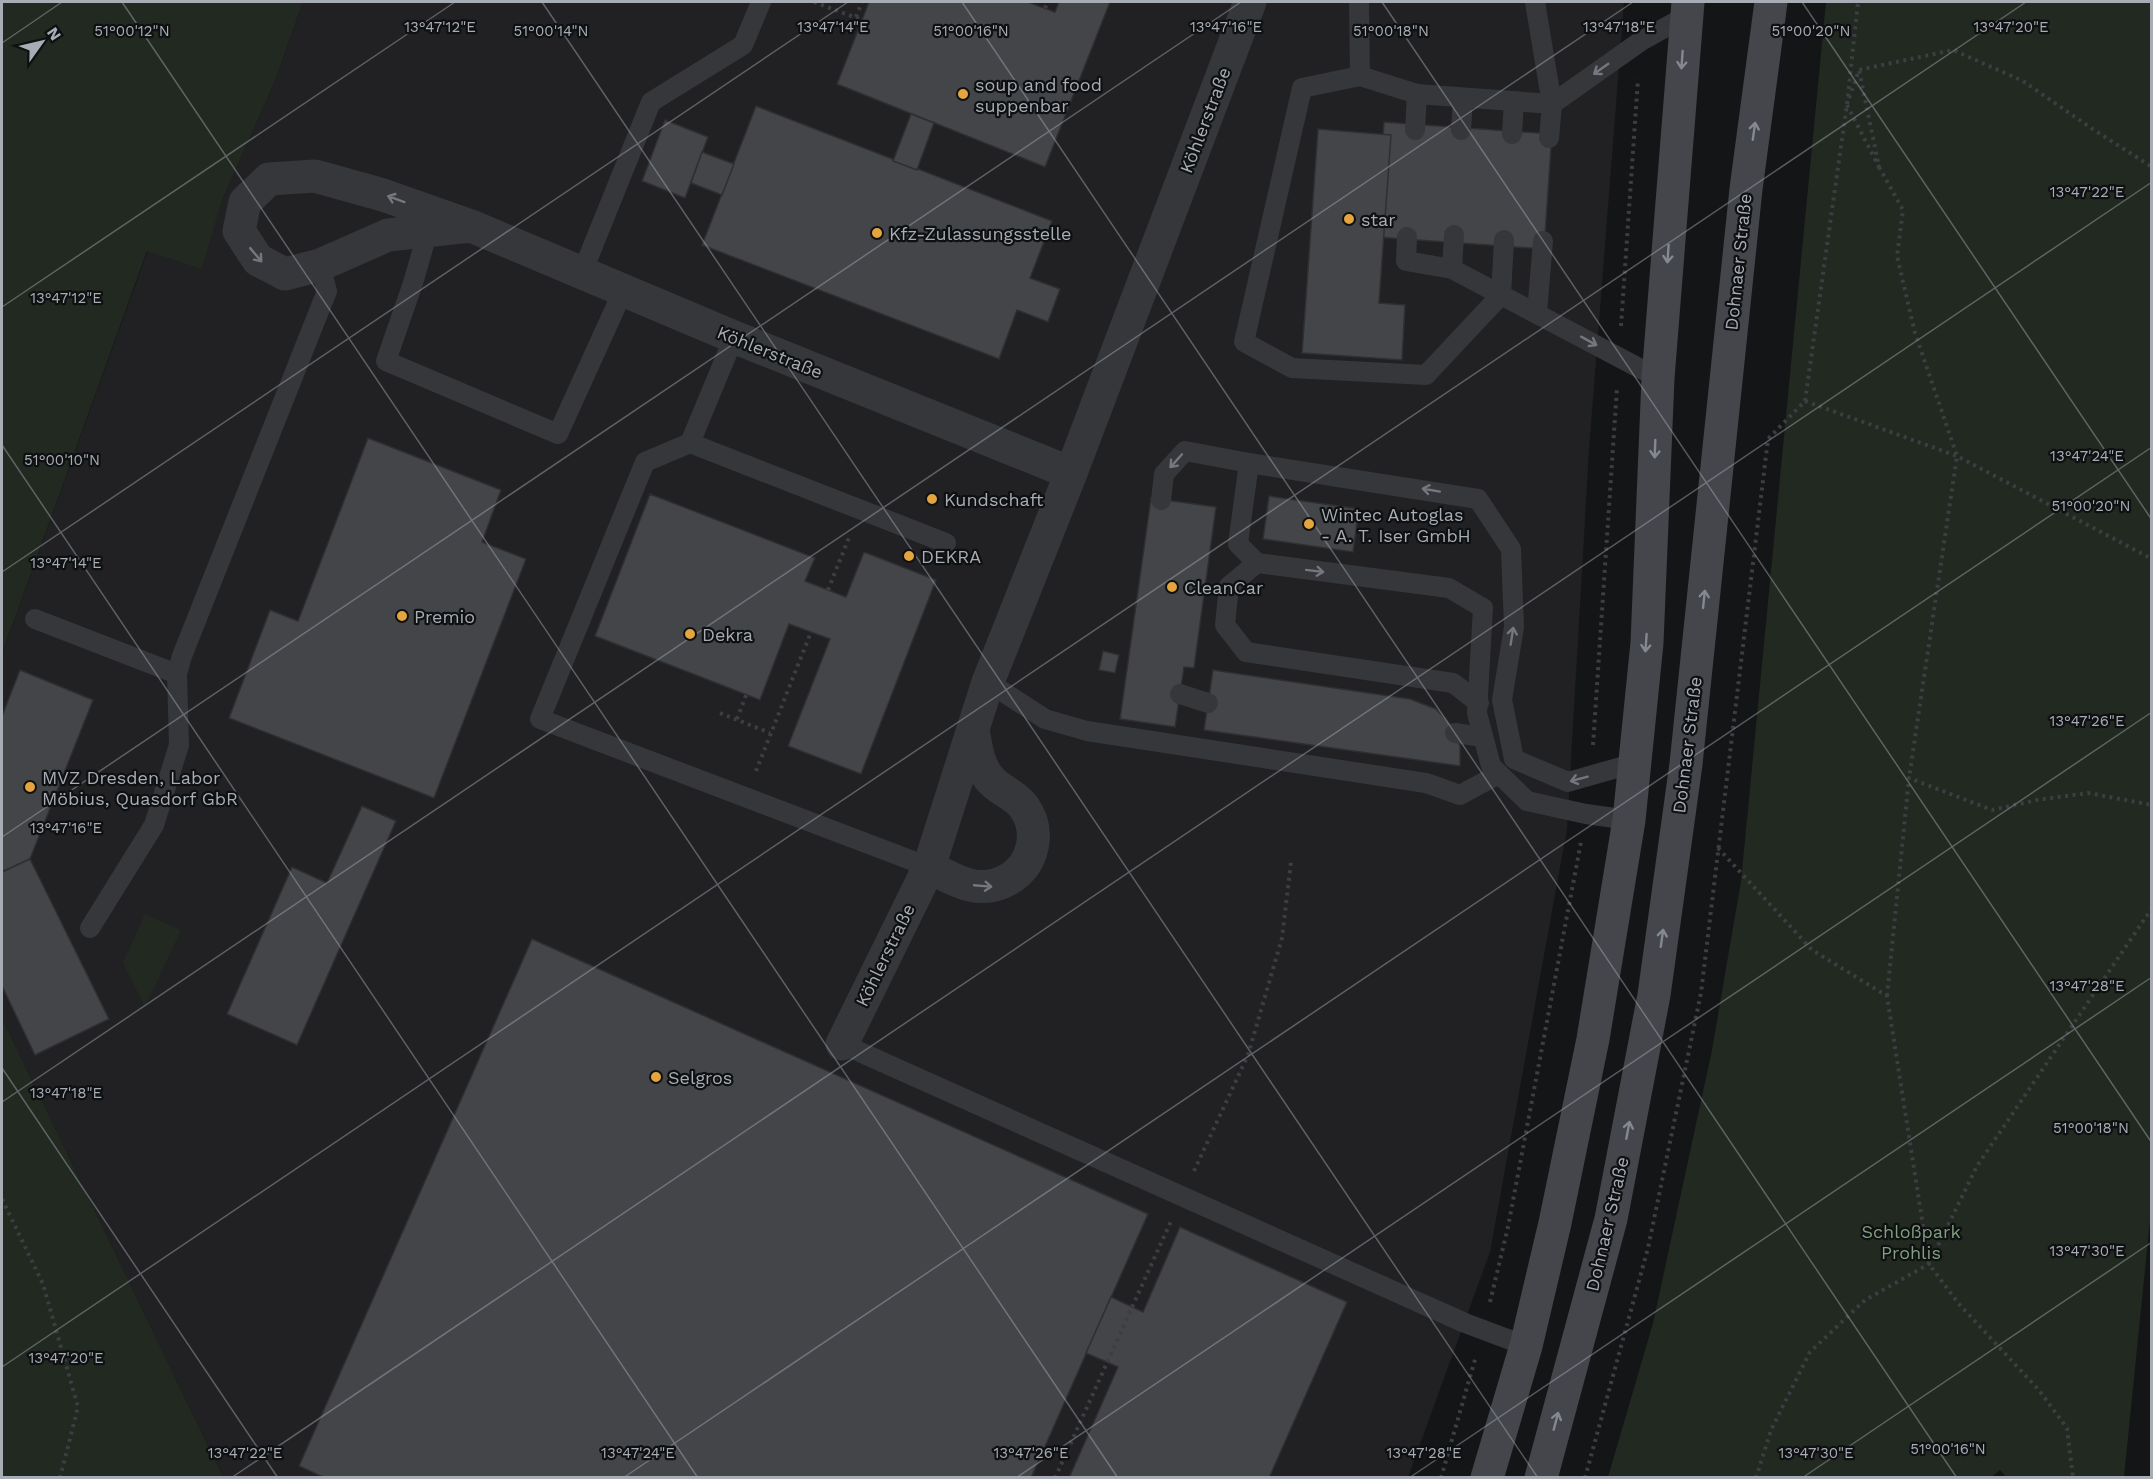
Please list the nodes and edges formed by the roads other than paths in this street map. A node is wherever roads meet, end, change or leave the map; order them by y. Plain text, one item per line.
1 (761, 2) edge
2 (1250, 2) edge
3 (1359, 2) edge
4 (1535, 2) edge
5 (1771, 2) edge
6 (1687, 9) edge
7 (1360, 76) junction
8 (1417, 94) junction
9 (1463, 98) junction
10 (1514, 101) junction
11 (1552, 104) junction
12 (1415, 130) dead end
13 (1461, 130) dead end
14 (1512, 134) dead end
15 (1550, 138) dead end
16 (471, 226) junction
17 (428, 231) junction
18 (1454, 235) dead end
19 (1407, 237) dead end
20 (1504, 240) dead end
21 (1543, 241) dead end
22 (320, 265) junction
23 (1452, 269) junction
24 (582, 273) junction
25 (623, 291) junction
26 (1501, 295) junction
27 (1538, 313) junction
28 (734, 337) junction
29 (1658, 378) junction
30 (690, 443) junction
31 (1249, 463) junction
32 (1071, 473) junction
33 (1161, 500) dead end
34 (946, 543) dead end
35 (1257, 563) junction
36 (35, 619) dead end
37 (177, 674) junction
38 (988, 682) junction
39 (1180, 694) dead end
40 (1479, 703) junction
41 (1208, 704) dead end
42 (972, 730) junction
43 (1455, 733) dead end
44 (1484, 737) junction
45 (1635, 763) junction
46 (1499, 774) junction
47 (1629, 820) junction
48 (928, 867) junction
49 (90, 928) dead end
50 (842, 1044) joint
51 (1526, 1346) junction
52 (1487, 1478) edge
53 (1541, 1478) edge

1 - 24 lane
2 - 32 street, Köhlerstraße
3 - 7 lane
4 - 11 lane
53 -> 5 main road, Dohnaer Straße
6 -> 11 lane
6 -> 29 main road
7 - 8 lane
7 - 26 lane
8 - 9 lane
8 - 12 lane
9 - 10 lane
9 - 13 lane
10 - 11 lane
10 - 14 lane
11 - 15 lane
16 - 17 street, Köhlerstraße
16 -> 22 street, Köhlerstraße
16 - 24 street, Köhlerstraße
17 - 22 street, Köhlerstraße
17 - 25 lane
18 - 23 lane
19 - 23 lane
20 - 26 lane
21 - 27 lane
22 - 37 lane
23 - 26 lane
24 - 25 street, Köhlerstraße
25 - 28 street, Köhlerstraße
26 - 27 lane
27 -> 29 lane
28 - 30 lane
28 - 32 street, Köhlerstraße
29 -> 45 main road
30 - 34 lane
30 - 48 lane
31 -> 33 lane
31 - 35 lane
45 -> 31 lane
32 - 38 street, Köhlerstraße
35 -> 40 lane
35 - 40 lane
36 - 37 lane
37 - 49 lane
38 - 42 street, Köhlerstraße
38 - 46 lane
39 - 41 lane
40 - 44 lane
42 - 48 street, Köhlerstraße
48 -> 42 street
43 - 44 lane
44 - 46 lane
45 - 47 main road
46 - 47 lane
47 - 51 main road
48 - 50 street, Köhlerstraße
50 - 51 lane
51 - 52 main road

